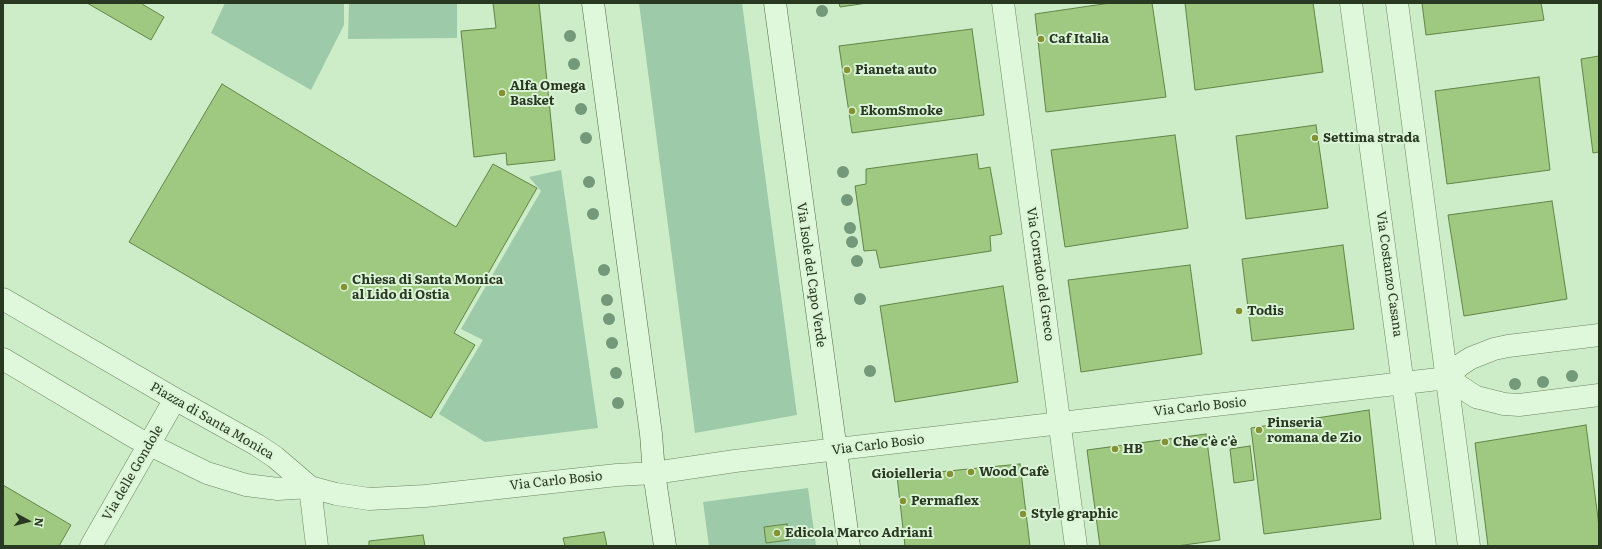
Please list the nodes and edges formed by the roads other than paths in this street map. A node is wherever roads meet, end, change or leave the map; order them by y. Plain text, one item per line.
1 (593, 3) edge
2 (775, 3) edge
3 (1003, 3) edge
4 (1351, 3) edge
5 (1397, 3) edge
6 (3, 299) edge
7 (1599, 335) edge
8 (3, 359) edge
9 (1447, 378) junction
10 (1404, 384) junction
11 (1599, 395) edge
12 (175, 399) junction
13 (1060, 423) junction
14 (148, 445) junction
15 (835, 451) junction
16 (654, 473) junction
17 (310, 487) junction
18 (91, 546) edge
19 (317, 546) edge
20 (665, 546) edge
21 (849, 546) edge
22 (1076, 546) edge
23 (1425, 546) edge
24 (1469, 546) edge

1 - 16 street
2 - 15 street, Via Isole del Capo Verde
3 - 13 street, Via Corrado del Greco
4 - 10 street, Via Costanzo Casana
5 - 9 street
6 - 12 street, Piazza di Santa Monica
7 - 9 street
8 - 14 street
9 - 10 street, Via Carlo Bosio
9 - 11 street
9 - 24 street
10 - 13 street, Via Carlo Bosio
10 - 23 street, Via Costanzo Casana
12 - 14 street, Via delle Gondole
12 - 17 street, Piazza di Santa Monica
13 - 15 street, Via Carlo Bosio
13 - 22 street, Via Corrado del Greco
14 - 17 street
14 - 18 street, Via delle Gondole
15 - 16 street, Via Carlo Bosio
15 - 21 street, Via Isole del Capo Verde
16 - 17 street, Via Carlo Bosio
16 - 20 street
17 - 19 street

